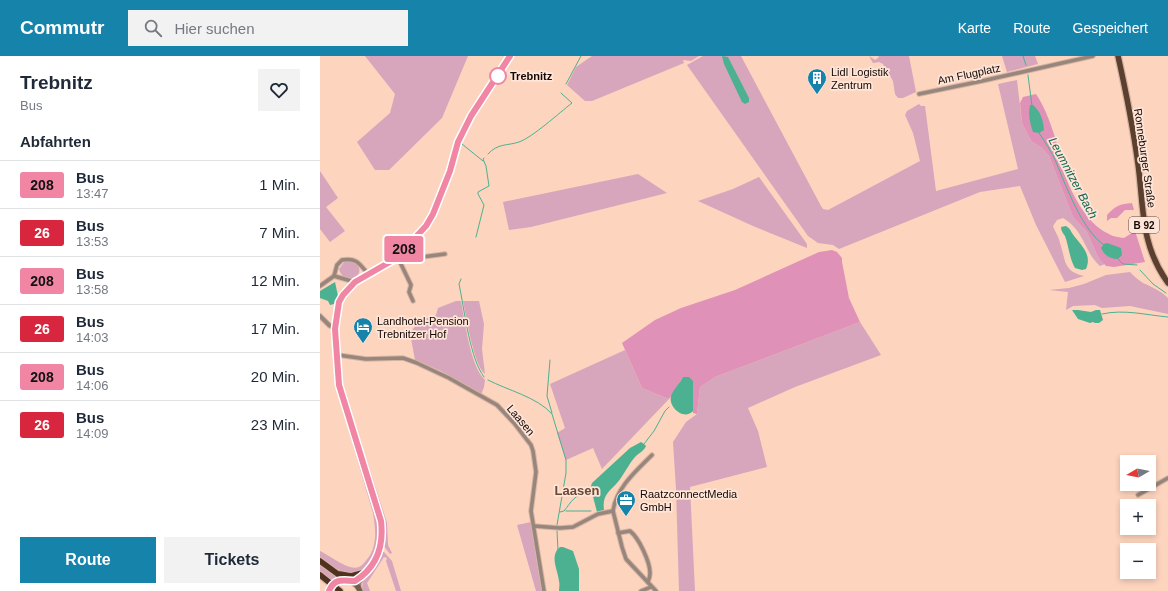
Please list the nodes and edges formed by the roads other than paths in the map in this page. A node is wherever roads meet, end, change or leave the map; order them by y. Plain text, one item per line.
1 (510, 56) edge
2 (1093, 56) edge
3 (1118, 56) edge
4 (919, 94) dead end
5 (445, 254) dead end
6 (397, 259) junction
7 (368, 274) junction
8 (334, 276) junction
9 (355, 282) junction
10 (1168, 283) edge
11 (320, 286) edge
12 (413, 301) dead end
13 (320, 316) edge
14 (335, 329) junction
15 (338, 355) junction
16 (652, 455) dead end
17 (1168, 478) edge
18 (1138, 496) dead end
19 (613, 511) junction
20 (534, 526) junction
21 (618, 534) junction
22 (320, 561) edge
23 (366, 572) junction
24 (338, 574) junction
25 (320, 575) edge
26 (320, 580) edge
27 (346, 581) junction
28 (648, 582) junction
29 (651, 586) junction
30 (360, 589) edge
31 (329, 591) edge
32 (335, 591) edge
33 (340, 591) edge
34 (544, 591) edge
35 (641, 591) edge
36 (656, 591) edge

1 - 6 street
2 - 4 street, Am Flugplatz
3 - 10 main road, Ronneburger Straße / B 92
5 - 6 street
6 - 7 street
6 - 12 street
7 - 8 street
7 - 9 street
8 - 9 street
8 - 11 street
9 - 14 street
13 - 14 street
14 - 15 street
15 - 20 street, Laasen
15 - 23 street
16 - 19 street
17 - 18 street
19 - 20 street
19 - 21 street
20 - 34 street, Laasen
21 - 28 street
21 - 28 street
22 - 24 highway
23 - 24 highway
23 - 27 street
23 - 30 street
24 - 27 highway
25 - 33 highway
26 - 32 highway
27 - 30 main road
27 - 31 main road, bridge
28 - 29 street
29 - 35 street
29 - 36 street

